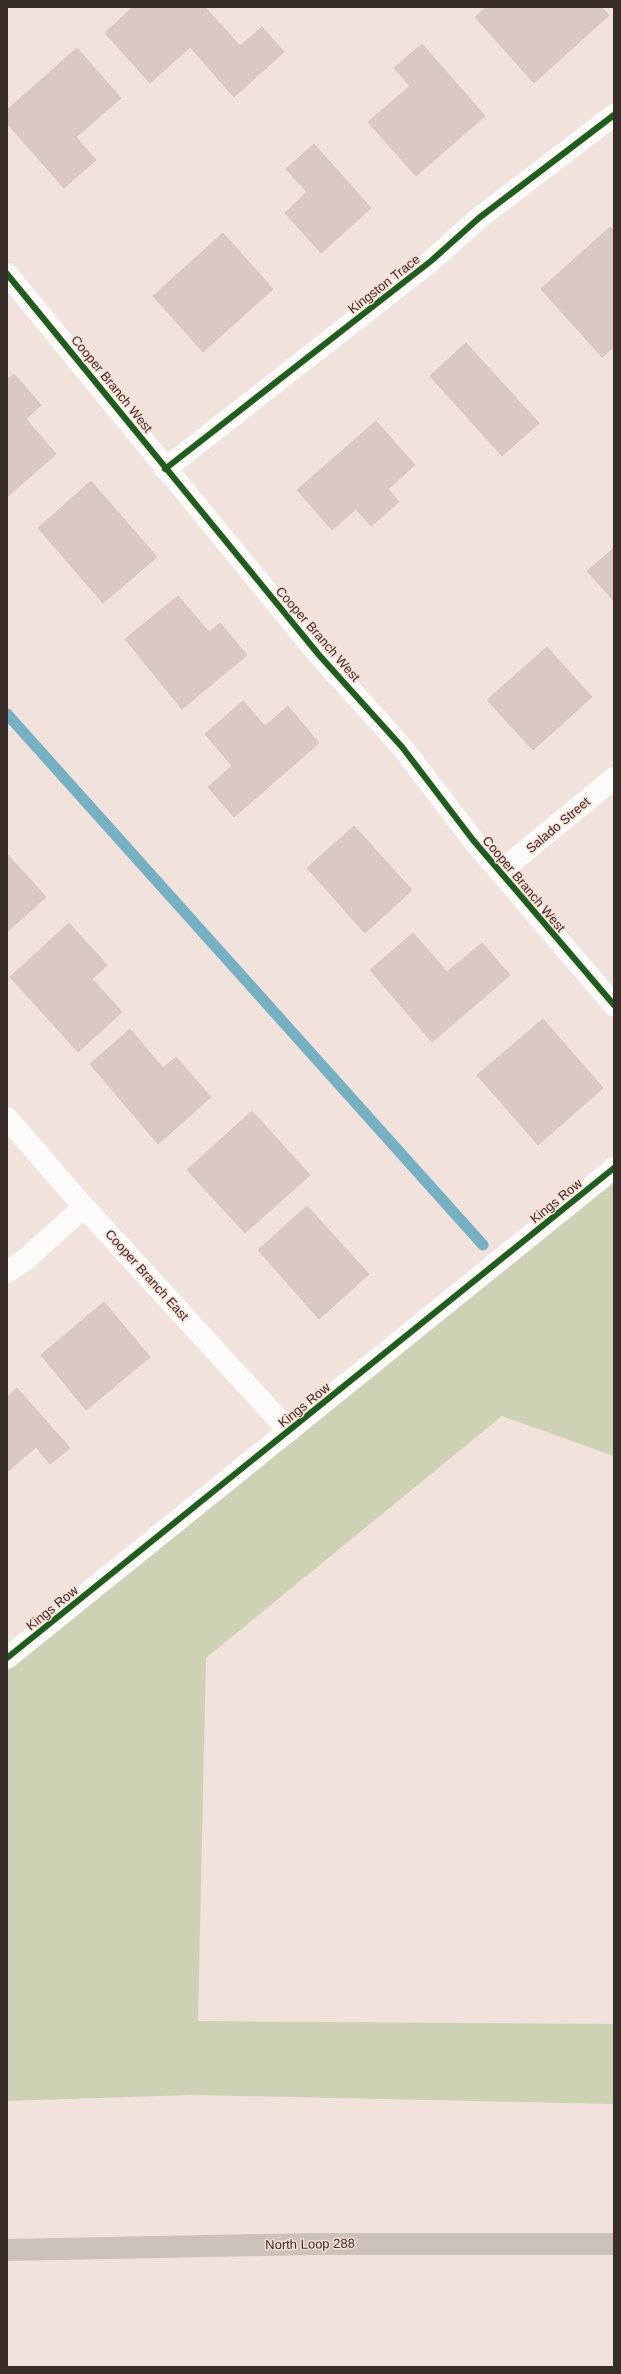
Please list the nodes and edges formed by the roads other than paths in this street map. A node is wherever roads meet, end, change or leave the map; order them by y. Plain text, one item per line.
1 (614, 115) edge
2 (7, 274) edge
3 (165, 469) junction
4 (614, 778) edge
5 (501, 871) junction
6 (614, 1006) edge
7 (7, 1118) edge
8 (614, 1168) edge
9 (84, 1207) junction
10 (7, 1272) edge
11 (289, 1431) junction
12 (7, 1658) edge
13 (614, 2244) edge
14 (7, 2250) edge

1 - 3 street, Kingston Trace
2 - 3 street, Cooper Branch West
3 - 5 street, Cooper Branch West
4 - 5 street, Salado Street
5 - 6 street, Cooper Branch West
7 - 9 street, Cooper Branch East
8 - 11 street, Kings Row
9 - 10 street
9 - 11 street, Cooper Branch East
11 - 12 street, Kings Row
13 - 14 highway, North Loop 288

